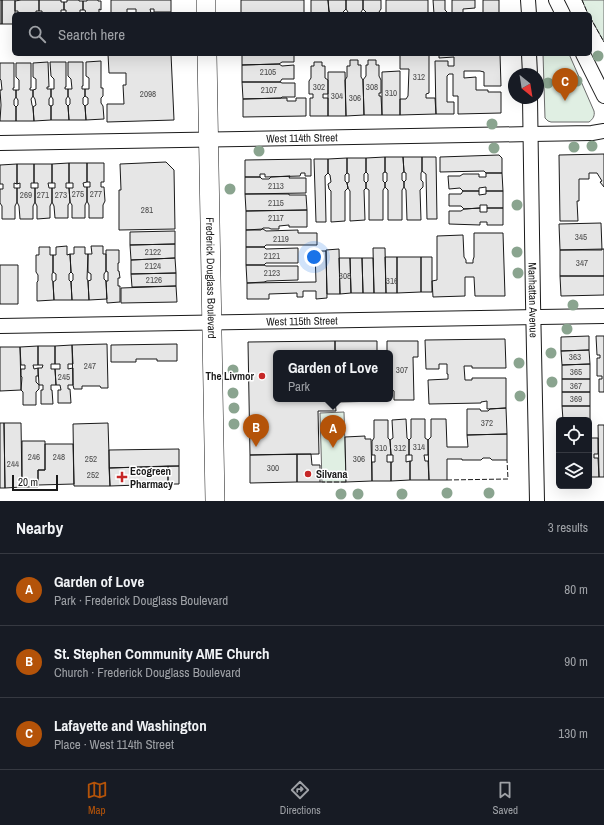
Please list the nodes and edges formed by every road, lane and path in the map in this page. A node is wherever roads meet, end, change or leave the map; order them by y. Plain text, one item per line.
1 (206, 0) edge
2 (528, 0) edge
3 (556, 0) edge
4 (206, 12) edge
5 (529, 12) edge
6 (562, 12) edge
7 (207, 56) edge
8 (530, 56) edge
9 (584, 56) edge
10 (530, 68) edge
11 (604, 96) edge
12 (530, 104) edge
13 (604, 131) edge
14 (531, 134) junction
15 (209, 139) junction
16 (0, 143) edge
17 (604, 316) edge
18 (533, 317) junction
19 (212, 322) junction
20 (0, 326) edge
21 (215, 501) edge
22 (537, 501) edge

1 - 4 main road
2 - 5 street
3 - 6 street
7 - 15 main road, Frederick Douglass Boulevard
8 - 10 street
9 - 11 street
12 - 14 street, Manhattan Avenue
13 - 14 street, West 114th Street
14 - 15 street, West 114th Street
14 - 18 street, Manhattan Avenue
15 - 16 street, West 114th Street
15 - 19 main road, Frederick Douglass Boulevard
17 - 18 street, West 115th Street
18 - 19 street, West 115th Street
18 - 22 street, Manhattan Avenue
19 - 20 street, West 115th Street
19 - 21 main road, Frederick Douglass Boulevard

